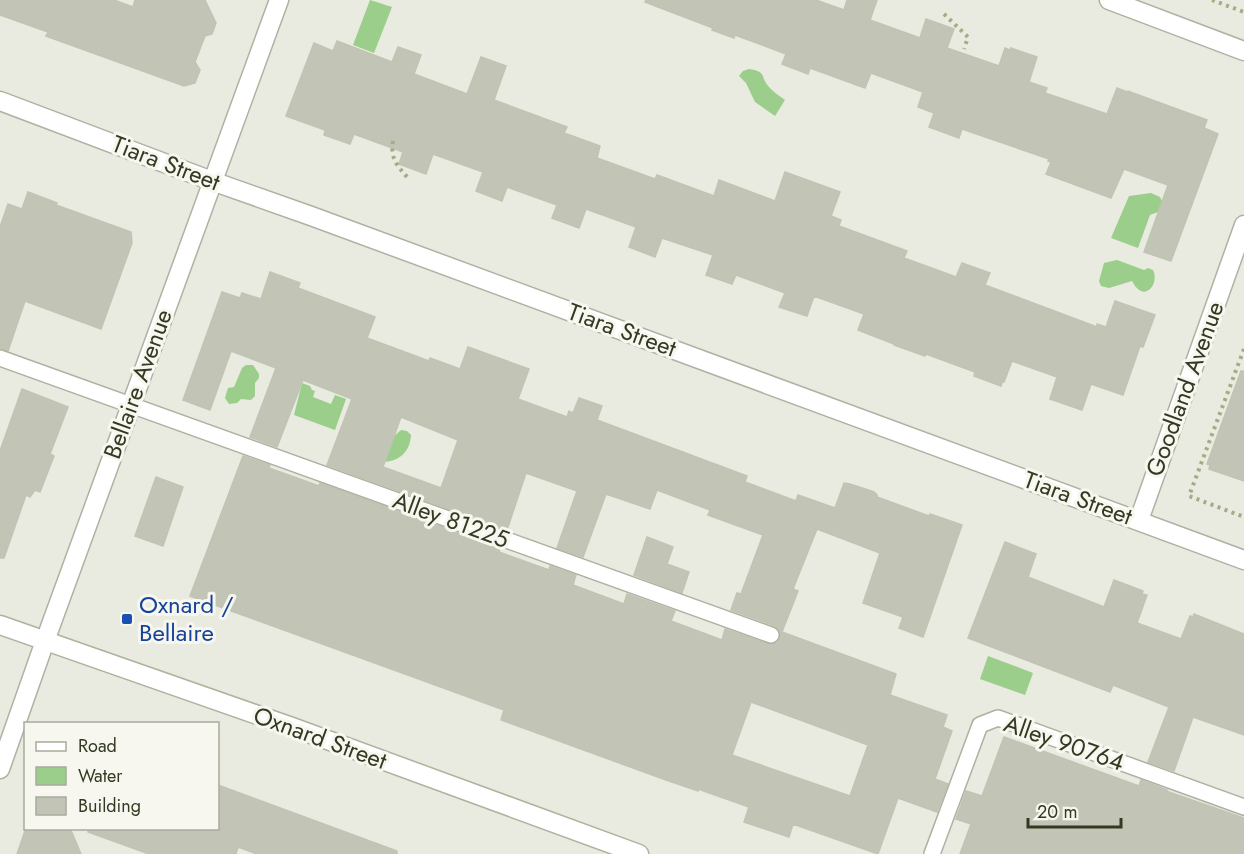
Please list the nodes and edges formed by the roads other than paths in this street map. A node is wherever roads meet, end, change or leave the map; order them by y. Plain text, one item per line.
1 (279, 0) edge
2 (1109, 0) edge
3 (1244, 51) edge
4 (0, 100) edge
5 (212, 181) junction
6 (1244, 225) edge
7 (0, 358) edge
8 (130, 404) junction
9 (1139, 520) junction
10 (1244, 560) edge
11 (0, 625) edge
12 (771, 635) dead end
13 (45, 641) junction
14 (0, 769) edge
15 (1244, 807) edge
16 (639, 854) edge
17 (932, 854) edge

1 - 5 street, Bellaire Avenue
2 - 3 street
4 - 5 street, Tiara Street
5 - 8 street, Bellaire Avenue
5 - 9 street, Tiara Street
6 - 9 street, Goodland Avenue
7 - 8 lane, Alley 81225
8 - 12 lane, Alley 81225
8 - 13 street, Bellaire Avenue
9 - 10 street, Tiara Street
11 - 13 street, Oxnard Street
13 - 14 street, Bellaire Avenue
13 - 16 street, Oxnard Street
15 - 17 lane, Alley 90764

